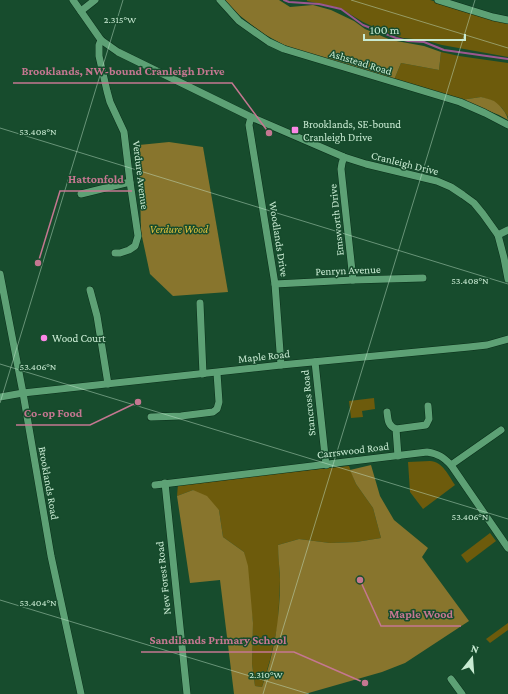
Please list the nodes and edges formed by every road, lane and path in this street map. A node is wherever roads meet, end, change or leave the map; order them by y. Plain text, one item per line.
1 (73, 0) edge
2 (95, 0) edge
3 (220, 0) edge
4 (438, 0) edge
5 (81, 11) junction
6 (508, 20) edge
7 (101, 40) junction
8 (252, 117) junction
9 (508, 125) edge
10 (344, 157) junction
11 (130, 182) junction
12 (81, 194) dead end
13 (508, 230) edge
14 (498, 235) junction
15 (115, 253) dead end
16 (0, 274) edge
17 (423, 278) dead end
18 (508, 279) edge
19 (353, 280) junction
20 (275, 284) junction
21 (90, 290) dead end
22 (2, 301) edge
23 (200, 303) dead end
24 (508, 339) edge
25 (314, 362) junction
26 (282, 365) junction
27 (217, 373) junction
28 (204, 374) junction
29 (108, 384) junction
30 (22, 393) junction
31 (0, 397) edge
32 (428, 406) dead end
33 (387, 412) dead end
34 (151, 418) dead end
35 (396, 429) junction
36 (501, 430) dead end
37 (398, 456) junction
38 (326, 465) junction
39 (451, 465) junction
40 (165, 483) junction
41 (155, 485) dead end
42 (508, 548) edge
43 (451, 679) dead end
44 (81, 694) edge
45 (187, 694) edge
46 (462, 694) edge

1 - 5 street, Cranleigh Drive
2 - 5 street
3 - 9 street, Ashstead Road
4 - 6 street
5 - 7 street, Cranleigh Drive
7 - 8 street, Cranleigh Drive
7 - 11 street, Verdure Avenue
8 - 10 street, Cranleigh Drive
8 - 20 street, Woodlands Drive
10 - 14 street, Cranleigh Drive
10 - 19 street, Emsworth Drive
11 - 12 street
11 - 15 street, Verdure Avenue
13 - 14 street
14 - 18 street, Cranleigh Drive
16 - 22 street, Brooklands Road
17 - 19 street, Penryn Avenue
19 - 20 street, Penryn Avenue
20 - 26 street, Woodlands Drive
21 - 29 street
22 - 30 street, Brooklands Road
23 - 28 street
24 - 25 street, Maple Road
25 - 26 street, Maple Road
25 - 38 street, Stancross Road
26 - 27 street, Maple Road
27 - 28 street, Maple Road
27 - 34 street
28 - 29 street, Maple Road
29 - 30 street, Maple Road
30 - 31 street, Maple Road
30 - 44 street, Brooklands Road
32 - 35 street
33 - 35 street
35 - 37 street
36 - 39 street
37 - 38 street, Carrswood Road
37 - 39 street, Carrswood Road
38 - 40 street, Carrswood Road
39 - 42 street, Carrswood Road
40 - 41 street, Carrswood Road
40 - 45 street, New Forest Road
43 - 46 street

